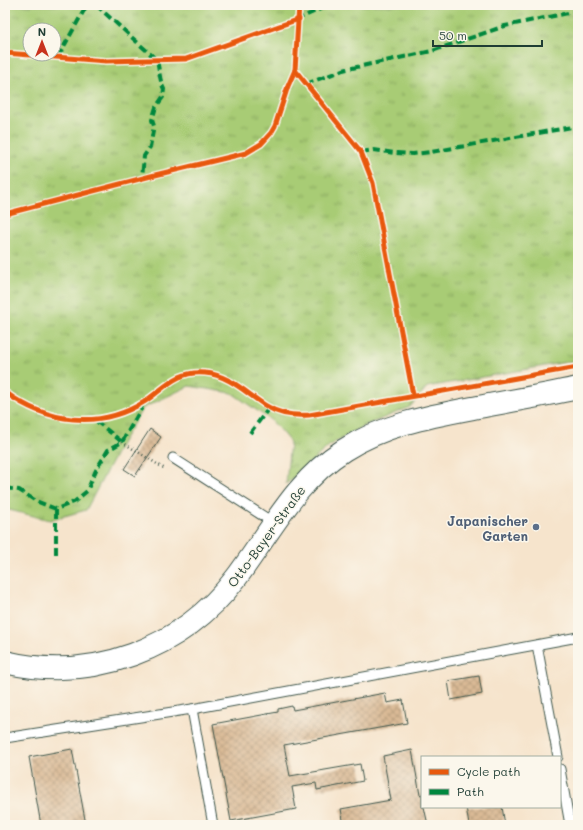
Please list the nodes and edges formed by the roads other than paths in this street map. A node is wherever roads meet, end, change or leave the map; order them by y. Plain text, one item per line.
1 (578, 388) edge
2 (173, 458) dead end
3 (274, 523) junction
4 (578, 637) edge
5 (537, 645) junction
6 (5, 662) edge
7 (192, 709) junction
8 (5, 738) edge
9 (558, 756) edge
10 (561, 775) edge
11 (213, 825) edge
12 (570, 825) edge

1 - 3 street, Otto-Bayer-Straße
2 - 3 lane
3 - 6 street, Otto-Bayer-Straße
4 - 5 lane
5 - 7 lane
5 - 9 lane
7 - 8 lane
7 - 11 lane
10 - 12 lane

